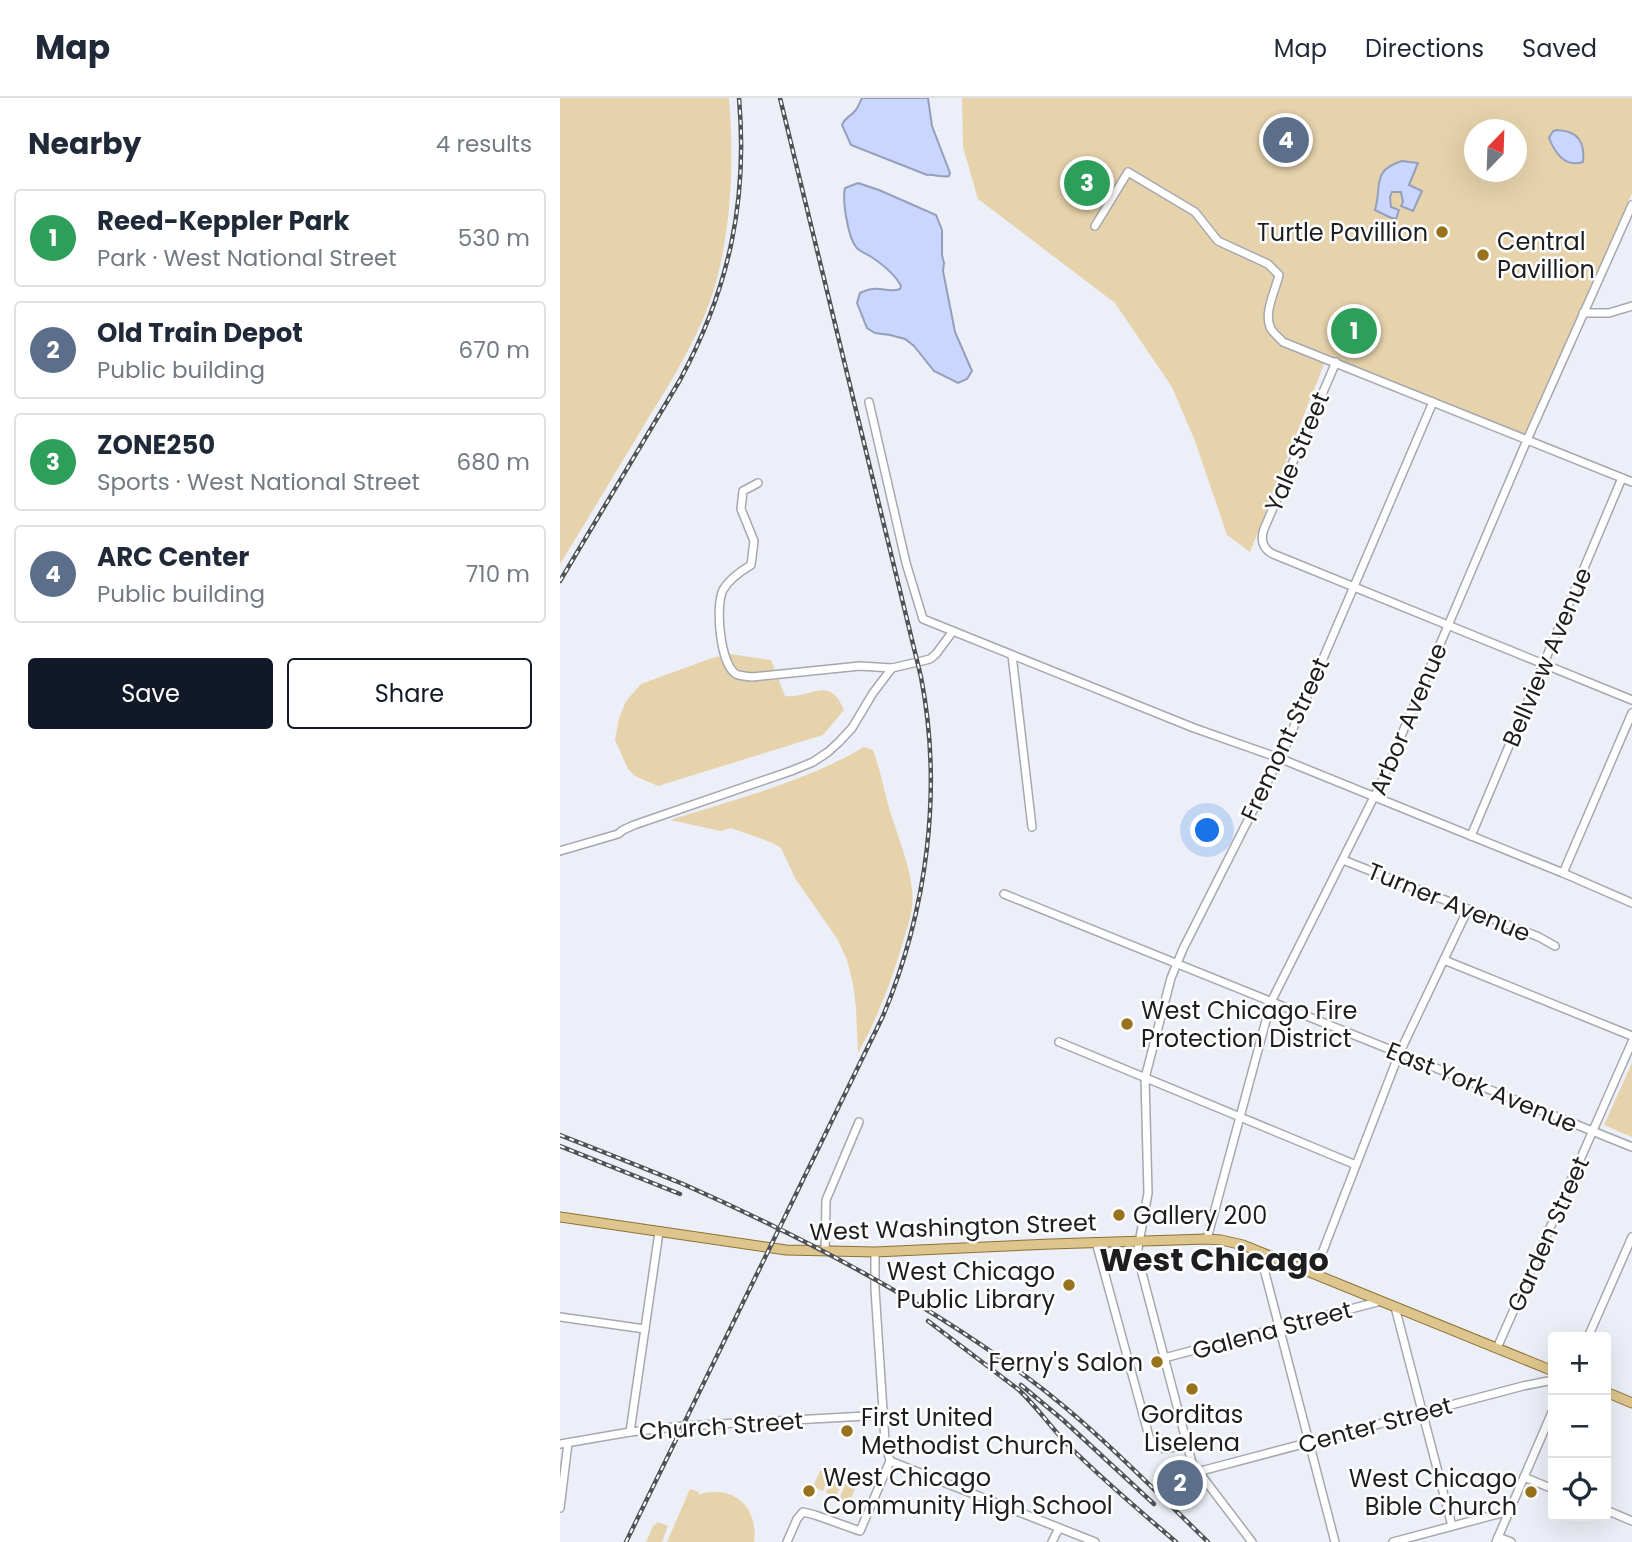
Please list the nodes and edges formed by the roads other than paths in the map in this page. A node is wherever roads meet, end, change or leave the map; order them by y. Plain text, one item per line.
1 (1632, 205) edge
2 (1095, 226) dead end
3 (1632, 306) edge
4 (1583, 313) junction
5 (1336, 362) junction
6 (869, 402) dead end
7 (1433, 402) junction
8 (1527, 440) junction
9 (1622, 478) junction
10 (1632, 482) edge
11 (758, 483) dead end
12 (1353, 587) junction
13 (1448, 626) junction
14 (953, 631) junction
15 (1012, 655) junction
16 (1544, 665) junction
17 (892, 668) junction
18 (1632, 700) edge
19 (1632, 713) edge
20 (1279, 758) junction
21 (1374, 797) junction
22 (1032, 827) dead end
23 (1471, 836) junction
24 (560, 851) edge
25 (1343, 860) junction
26 (1563, 873) junction
27 (1004, 894) dead end
28 (1632, 903) edge
29 (1468, 909) junction
30 (1555, 946) dead end
31 (1444, 960) junction
32 (1177, 964) junction
33 (1272, 1002) junction
34 (1632, 1035) edge
35 (1059, 1042) dead end
36 (1632, 1042) edge
37 (1399, 1054) junction
38 (1145, 1078) junction
39 (1241, 1117) junction
40 (859, 1122) dead end
41 (1594, 1132) junction
42 (1632, 1147) edge
43 (1356, 1165) junction
44 (560, 1217) edge
45 (659, 1232) junction
46 (1632, 1237) edge
47 (1207, 1239) junction
48 (1138, 1241) junction
49 (1096, 1242) junction
50 (825, 1251) junction
51 (875, 1252) junction
52 (1263, 1253) junction
53 (1314, 1274) junction
54 (1381, 1301) junction
55 (1395, 1307) junction
56 (560, 1317) edge
57 (1279, 1328) junction
58 (645, 1329) junction
59 (1590, 1332) edge
60 (1497, 1348) junction
61 (1164, 1358) junction
62 (1548, 1369) edge
63 (1548, 1381) edge
64 (1611, 1394) edge
65 (1632, 1403) edge
66 (1422, 1412) junction
67 (884, 1415) junction
68 (1548, 1421) edge
69 (629, 1432) junction
70 (1310, 1442) junction
71 (564, 1444) edge
72 (1187, 1444) junction
73 (890, 1461) junction
74 (1197, 1472) junction
75 (1524, 1476) junction
76 (1548, 1487) edge
77 (560, 1508) edge
78 (1509, 1511) junction
79 (1611, 1512) edge
80 (1632, 1521) edge
81 (1452, 1526) junction
82 (1059, 1528) junction
83 (1497, 1539) edge
84 (787, 1542) edge
85 (1052, 1542) edge
86 (1095, 1542) edge
87 (1252, 1542) edge
88 (1335, 1542) edge
89 (1392, 1542) edge
90 (1511, 1542) edge

1 - 4 street, Arbor Avenue
2 - 5 street
3 - 4 street
4 - 8 street, Arbor Avenue
5 - 7 street
5 - 12 street, Yale Street
6 - 14 street
7 - 8 street
7 - 12 street, Fremont Street
8 - 9 street
8 - 13 street, Arbor Avenue
9 - 10 street
9 - 16 street, Bellview Avenue
11 - 17 street
12 - 13 street
12 - 20 street, Fremont Street
13 - 16 street
13 - 21 street, Arbor Avenue
14 - 15 street
14 - 17 street
15 - 20 street
15 - 22 street
16 - 18 street
16 - 23 street, Bellview Avenue
17 - 24 street
19 - 26 street
20 - 21 street
20 - 32 street, Fremont Street
21 - 23 street
21 - 25 street, Arbor Avenue
23 - 26 street
25 - 29 street, Turner Avenue
25 - 33 street, Arbor Avenue
26 - 28 street
27 - 32 street, East York Avenue
29 - 30 street, Turner Avenue
29 - 31 street
31 - 34 street
31 - 37 street
32 - 33 street, East York Avenue
32 - 38 street, Fremont Street
33 - 37 street, East York Avenue
33 - 39 street, Arbor Avenue
35 - 38 street
36 - 41 street, Garden Street
37 - 41 street, East York Avenue
37 - 43 street
38 - 39 street
38 - 48 street, Fremont Street
39 - 43 street
39 - 47 street, Arbor Avenue
40 - 50 street
41 - 42 street, East York Avenue
41 - 60 street, Garden Street
43 - 53 street
44 - 45 main road, West Washington Street
45 - 50 main road, West Washington Street
45 - 58 street
46 - 59 street
47 - 48 main road, West Washington Street
47 - 52 main road, West Washington Street
48 - 49 main road, West Washington Street
48 - 61 street, Fremont Street
49 - 51 main road, West Washington Street
49 - 72 street
50 - 51 main road, West Washington Street
51 - 67 street
52 - 53 main road, West Washington Street
52 - 57 street
53 - 54 main road, West Washington Street
54 - 55 main road, West Washington Street
54 - 57 street, Galena Street
55 - 60 main road, West Washington Street
55 - 66 street
56 - 58 street
57 - 61 street, Galena Street
57 - 70 street
58 - 69 street
60 - 62 main road, West Washington Street
61 - 72 street, Fremont Street
63 - 66 street, Center Street
64 - 65 main road
66 - 70 street, Center Street
66 - 81 street
67 - 69 street, Church Street
67 - 73 street
68 - 75 street
69 - 71 street, Church Street
70 - 74 street, Center Street
70 - 88 street
71 - 77 street
72 - 74 street, Fremont Street
73 - 82 street
73 - 84 street
74 - 87 street, Fremont Street
75 - 76 street
75 - 78 street
78 - 81 street
78 - 83 street
79 - 80 street
81 - 89 street
82 - 85 street
82 - 86 street
83 - 90 street

